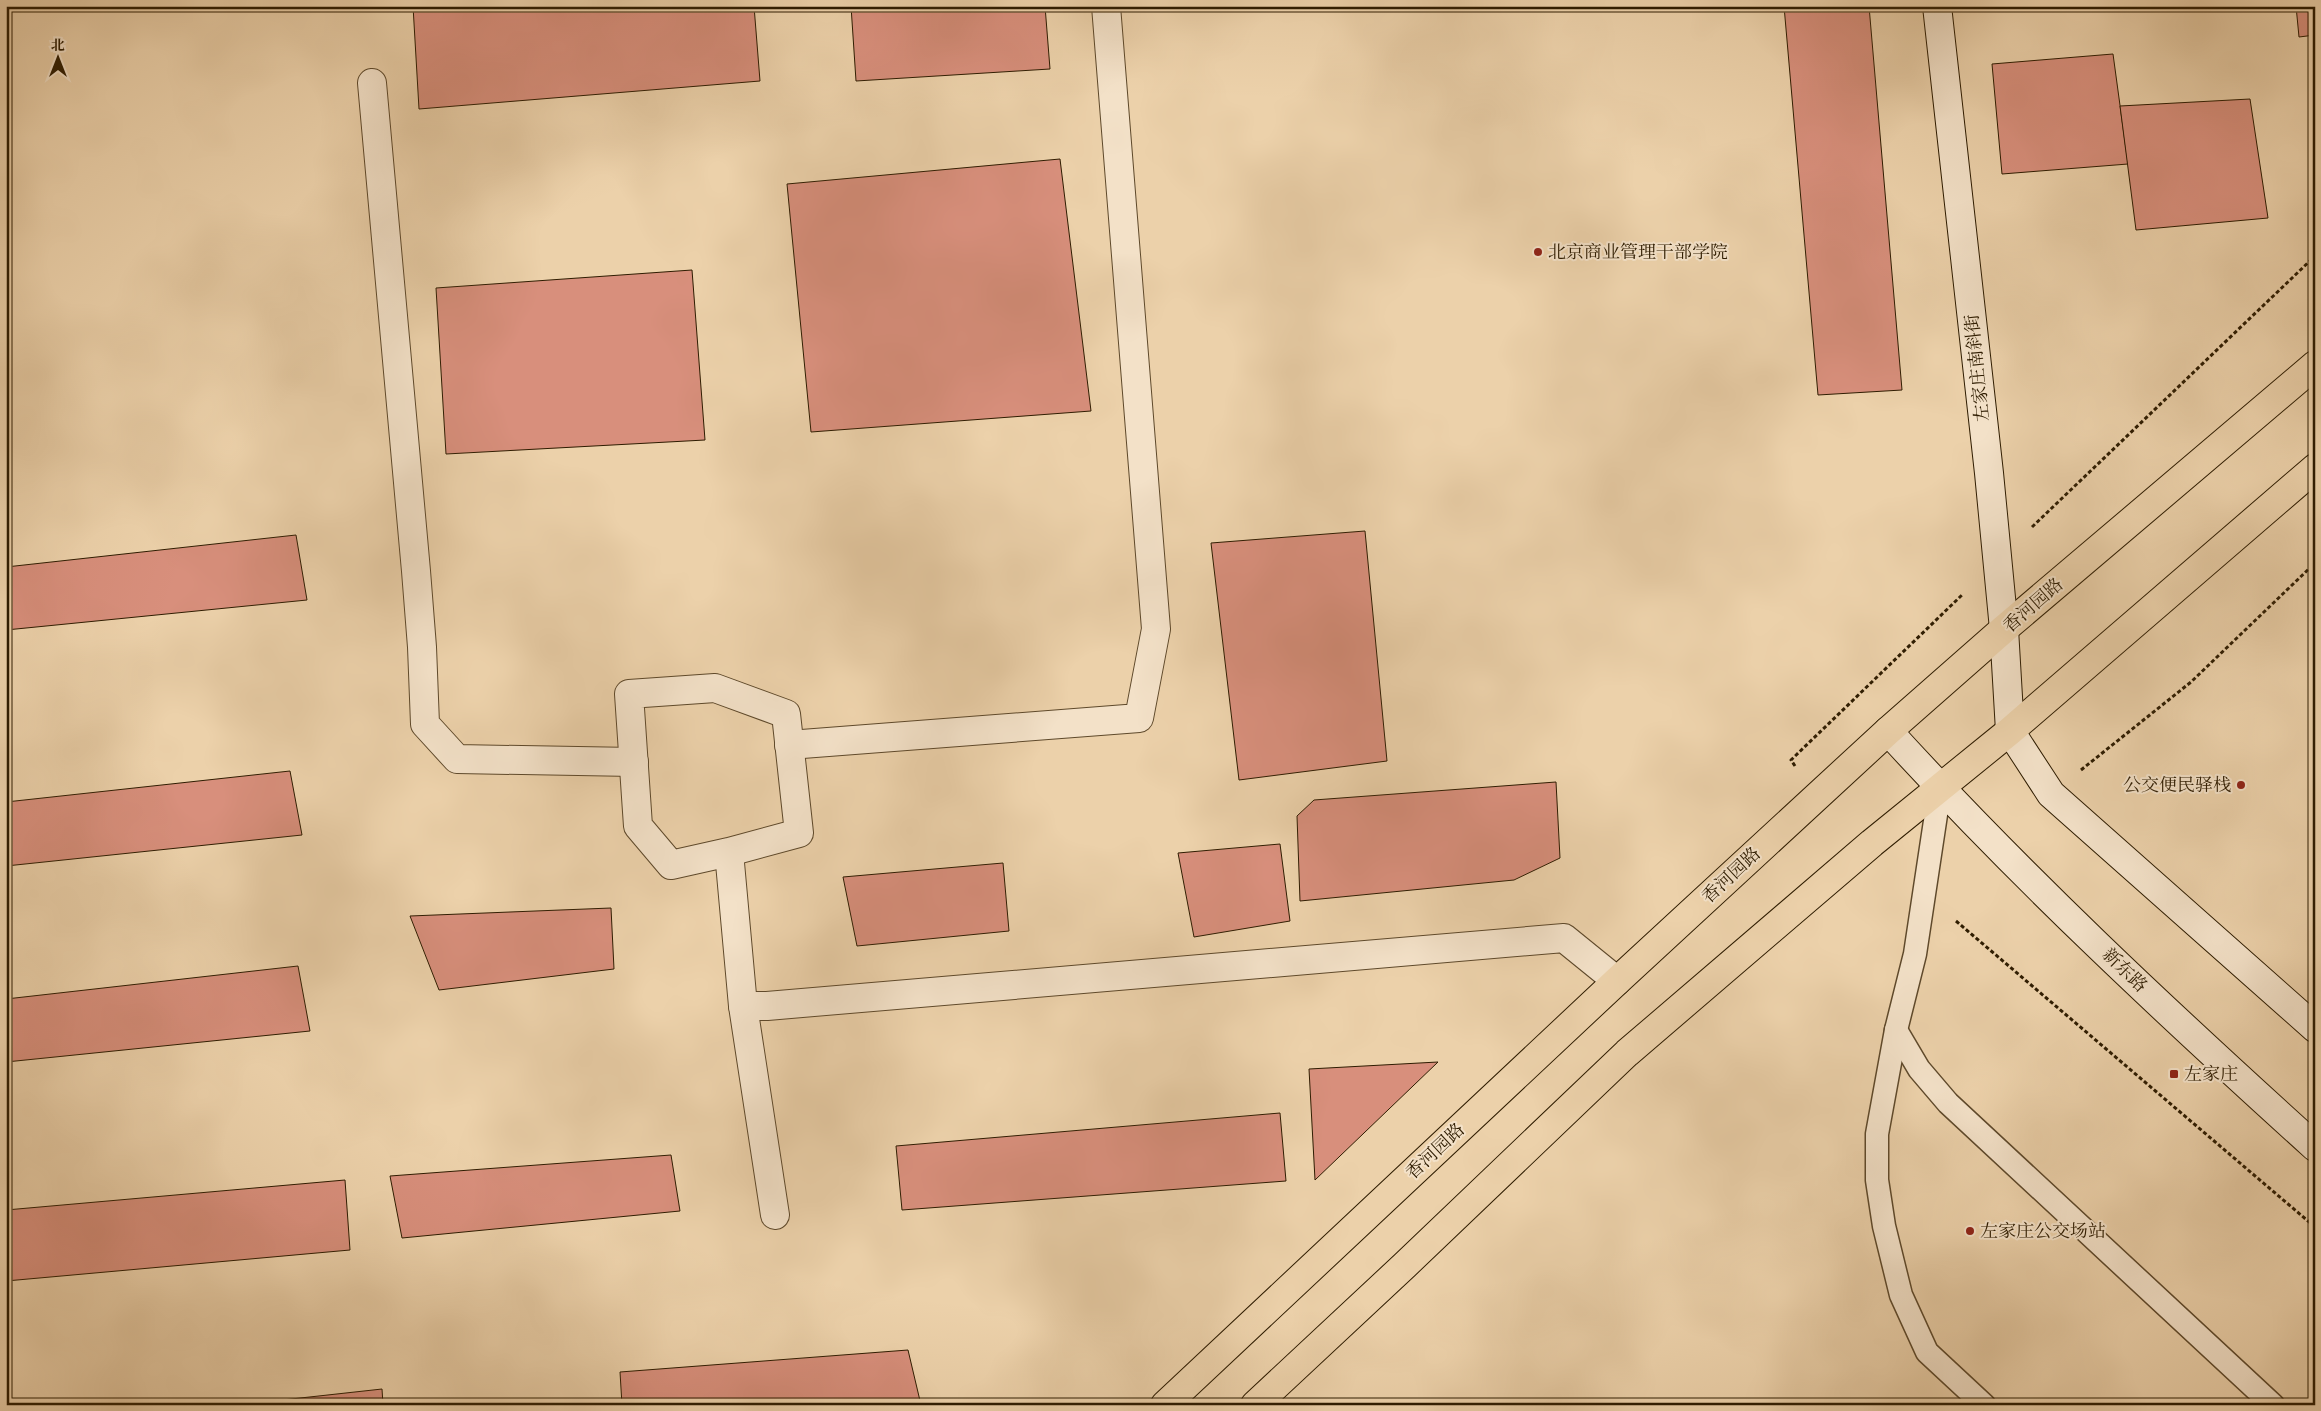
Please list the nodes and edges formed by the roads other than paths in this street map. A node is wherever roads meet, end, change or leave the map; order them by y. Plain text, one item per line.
1 (1106, 6) edge
2 (1937, 6) edge
3 (372, 83) dead end
4 (2314, 368) edge
5 (2315, 468) edge
6 (2004, 629) junction
7 (1888, 731) junction
8 (2010, 731) junction
9 (789, 745) junction
10 (634, 762) junction
11 (1940, 788) junction
12 (729, 852) junction
13 (1617, 981) junction
14 (743, 1006) junction
15 (2315, 1028) edge
16 (1896, 1030) junction
17 (2315, 1147) edge
18 (775, 1215) dead end
19 (1165, 1405) edge
20 (1255, 1405) edge
21 (1984, 1405) edge
22 (2273, 1405) edge

1 - 9 street
2 - 6 street, 左家庄南斜街
3 - 10 street
4 - 6 highway, 香河园路
5 - 8 highway
6 - 7 highway, 香河园路
6 - 8 street, 左家庄南斜街
7 - 11 street, 新东路
7 - 13 highway, 香河园路
8 - 11 highway
8 - 15 street
9 - 10 street
9 - 12 street
10 - 12 street
11 - 16 lane
11 - 17 street, 新东路
11 - 20 highway
12 - 14 street
13 - 14 street
13 - 19 highway, 香河园路
14 - 18 street
16 - 21 lane
16 - 22 lane

